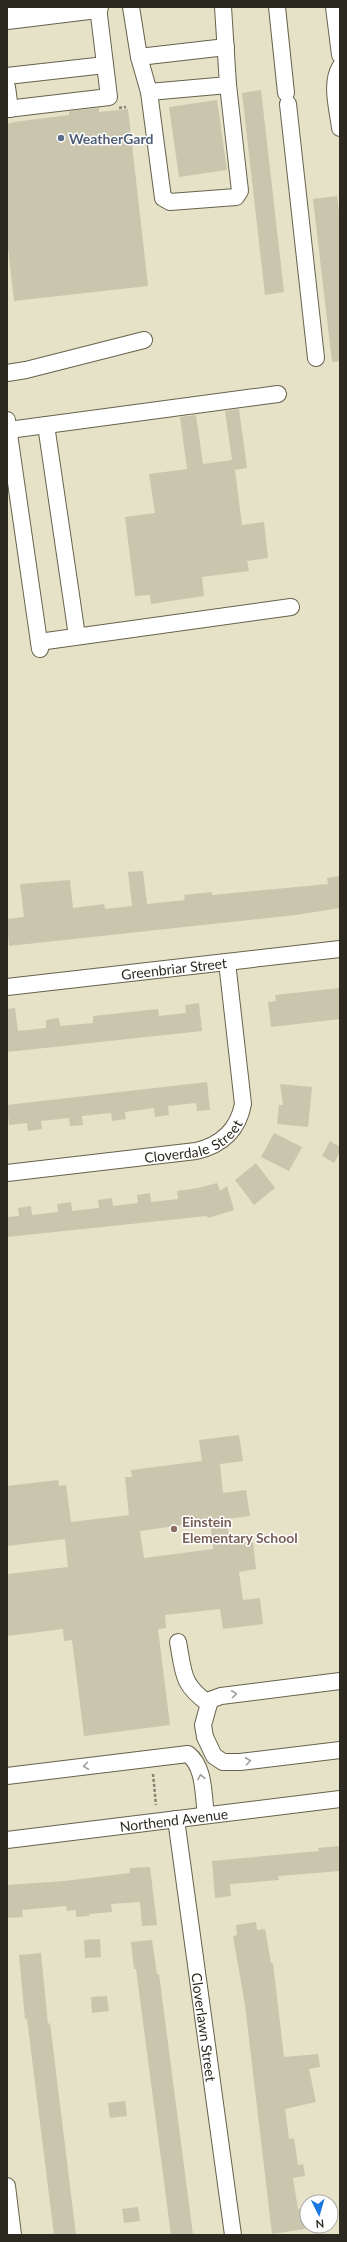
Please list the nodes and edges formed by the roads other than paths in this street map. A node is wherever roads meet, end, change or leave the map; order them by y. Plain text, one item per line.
1 (97, 7) edge
2 (131, 7) edge
3 (223, 7) edge
4 (277, 7) edge
5 (334, 7) edge
6 (7, 18) edge
7 (226, 47) junction
8 (340, 55) edge
9 (139, 57) junction
10 (105, 65) junction
11 (340, 67) edge
12 (7, 76) edge
13 (228, 85) junction
14 (7, 87) edge
15 (149, 92) junction
16 (9, 109) edge
17 (340, 128) edge
18 (144, 340) dead end
19 (316, 358) dead end
20 (7, 373) edge
21 (278, 394) dead end
22 (8, 425) edge
23 (46, 425) junction
24 (291, 607) dead end
25 (77, 636) junction
26 (340, 949) edge
27 (227, 962) junction
28 (7, 987) edge
29 (7, 1173) edge
30 (178, 1642) dead end
31 (340, 1681) edge
32 (209, 1704) junction
33 (340, 1750) edge
34 (7, 1776) edge
35 (340, 1798) edge
36 (206, 1815) junction
37 (176, 1819) junction
38 (7, 1840) edge
39 (7, 2186) edge
40 (13, 2235) edge
41 (233, 2235) edge

1 - 6 highway
1 - 10 street
2 - 9 street
3 - 7 street
4 - 19 street
5 - 8 street
7 - 9 street
7 - 13 street
9 - 15 street
10 - 12 street
10 - 16 street
11 - 17 street
13 - 15 street
13 - 15 street
14 - 16 street
18 - 20 street
21 - 23 street
22 - 23 street
22 - 25 street
23 - 25 street
24 - 25 street
26 - 27 street, Greenbriar Street
27 - 28 street, Greenbriar Street
27 - 29 street, Cloverdale Street
30 - 32 street
32 -> 31 street
32 -> 33 street
36 -> 34 street
35 - 36 street, Northend Avenue
36 - 37 street, Northend Avenue
37 - 38 street, Northend Avenue
37 - 41 street, Cloverlawn Street
39 - 40 street

